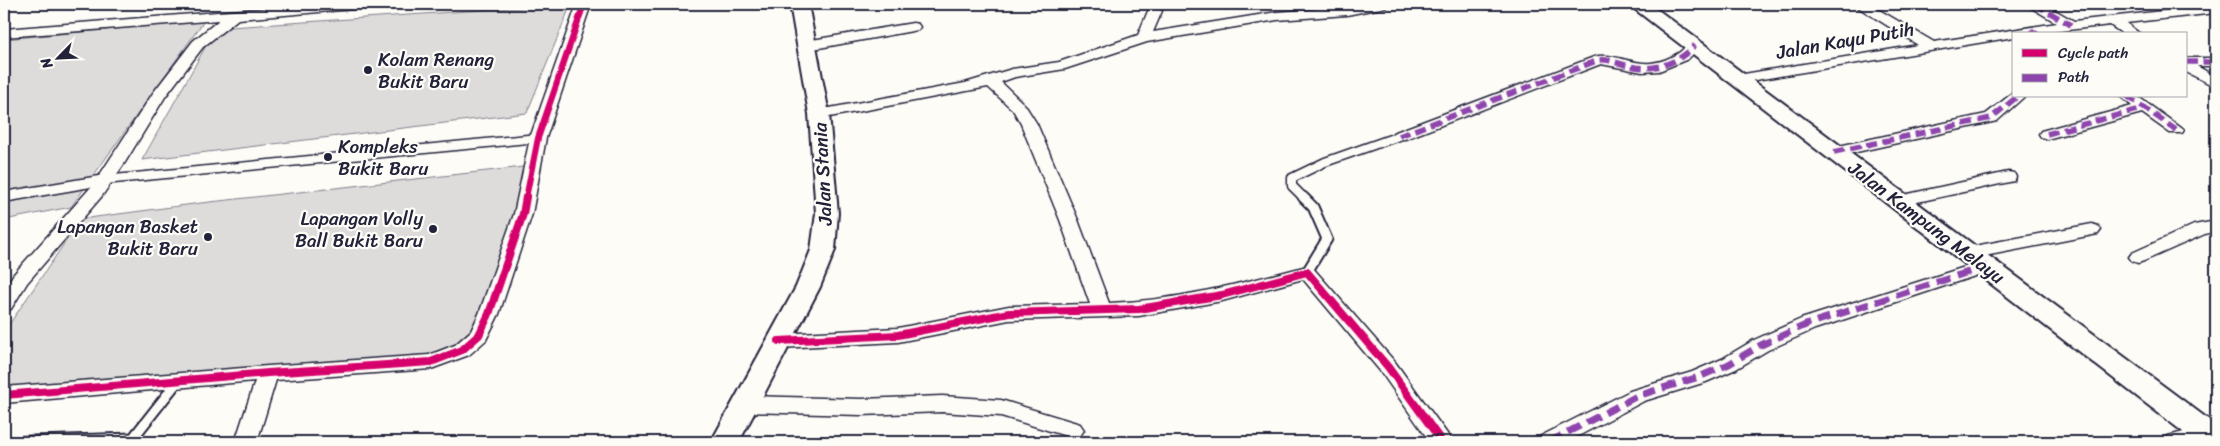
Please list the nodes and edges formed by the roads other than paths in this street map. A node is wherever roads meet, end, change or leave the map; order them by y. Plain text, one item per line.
1 (195, 4) edge
2 (365, 4) edge
3 (584, 4) edge
4 (799, 4) edge
5 (1381, 4) edge
6 (1638, 4) edge
7 (1860, 4) edge
8 (2035, 4) edge
9 (288, 7) edge
10 (2216, 9) edge
11 (1155, 11) dead end
12 (234, 15) junction
13 (187, 18) junction
14 (2111, 20) junction
15 (2071, 25) junction
16 (913, 27) dead end
17 (2034, 32) edge
18 (2130, 32) edge
19 (4, 33) edge
20 (2012, 35) edge
21 (1144, 38) junction
22 (806, 44) junction
23 (1931, 46) junction
24 (1702, 50) junction
25 (2216, 62) edge
26 (2188, 64) edge
27 (2188, 65) edge
28 (1738, 79) junction
29 (990, 81) junction
30 (2216, 84) edge
31 (2016, 98) edge
32 (2130, 98) edge
33 (2144, 108) junction
34 (819, 114) junction
35 (2176, 130) dead end
36 (541, 132) junction
37 (2047, 134) dead end
38 (1399, 136) joint
39 (1834, 152) junction
40 (2008, 177) dead end
41 (104, 180) junction
42 (4, 197) edge
43 (1899, 201) junction
44 (2216, 226) edge
45 (2092, 230) dead end
46 (2138, 257) dead end
47 (1978, 260) junction
48 (1307, 272) junction
49 (4, 304) edge
50 (1102, 310) junction
51 (780, 341) junction
52 (268, 372) junction
53 (178, 381) junction
54 (4, 395) edge
55 (746, 404) junction
56 (1073, 430) dead end
57 (2212, 437) edge
58 (4, 442) edge
59 (246, 442) edge
60 (726, 442) edge
61 (1442, 442) edge
62 (1549, 442) edge
63 (2176, 442) edge

1 - 13 street
2 - 9 street
3 - 36 street
4 - 22 street, Jalan Stania
5 - 21 street
6 - 24 main road, Jalan Kampung Melayu
7 - 23 street
8 - 15 street
9 - 12 street
10 - 14 street, Jalan Kayu Putih
11 - 21 street
12 - 13 street
12 - 41 street
13 - 19 street
14 - 15 street, Jalan Kayu Putih
14 - 18 street
15 - 17 street, Jalan Kayu Putih
16 - 22 street
20 - 23 street, Jalan Kayu Putih
21 - 29 street
22 - 34 street, Jalan Stania
23 - 28 street, Jalan Kayu Putih
24 - 28 main road, Jalan Kampung Melayu
24 - 38 street
25 - 26 street
27 - 30 street
28 - 39 main road, Jalan Kampung Melayu
29 - 34 street
29 - 50 street
31 - 39 street
32 - 33 street
33 - 35 street
33 - 37 street
34 - 51 street, Jalan Stania
36 - 41 lane
36 - 52 street
38 - 48 lane
39 - 43 main road, Jalan Kampung Melayu
40 - 43 street
41 - 42 street
41 - 49 street
43 - 47 main road, Jalan Kampung Melayu
44 - 46 street
45 - 47 street
47 - 57 main road, Jalan Kampung Melayu
47 - 62 street
48 - 50 street
48 - 61 street
50 - 51 street
51 - 55 street, Jalan Stania
52 - 53 street
52 - 59 street
53 - 54 street
53 - 58 lane
55 - 56 street
55 - 60 street, Jalan Stania
57 - 63 street

